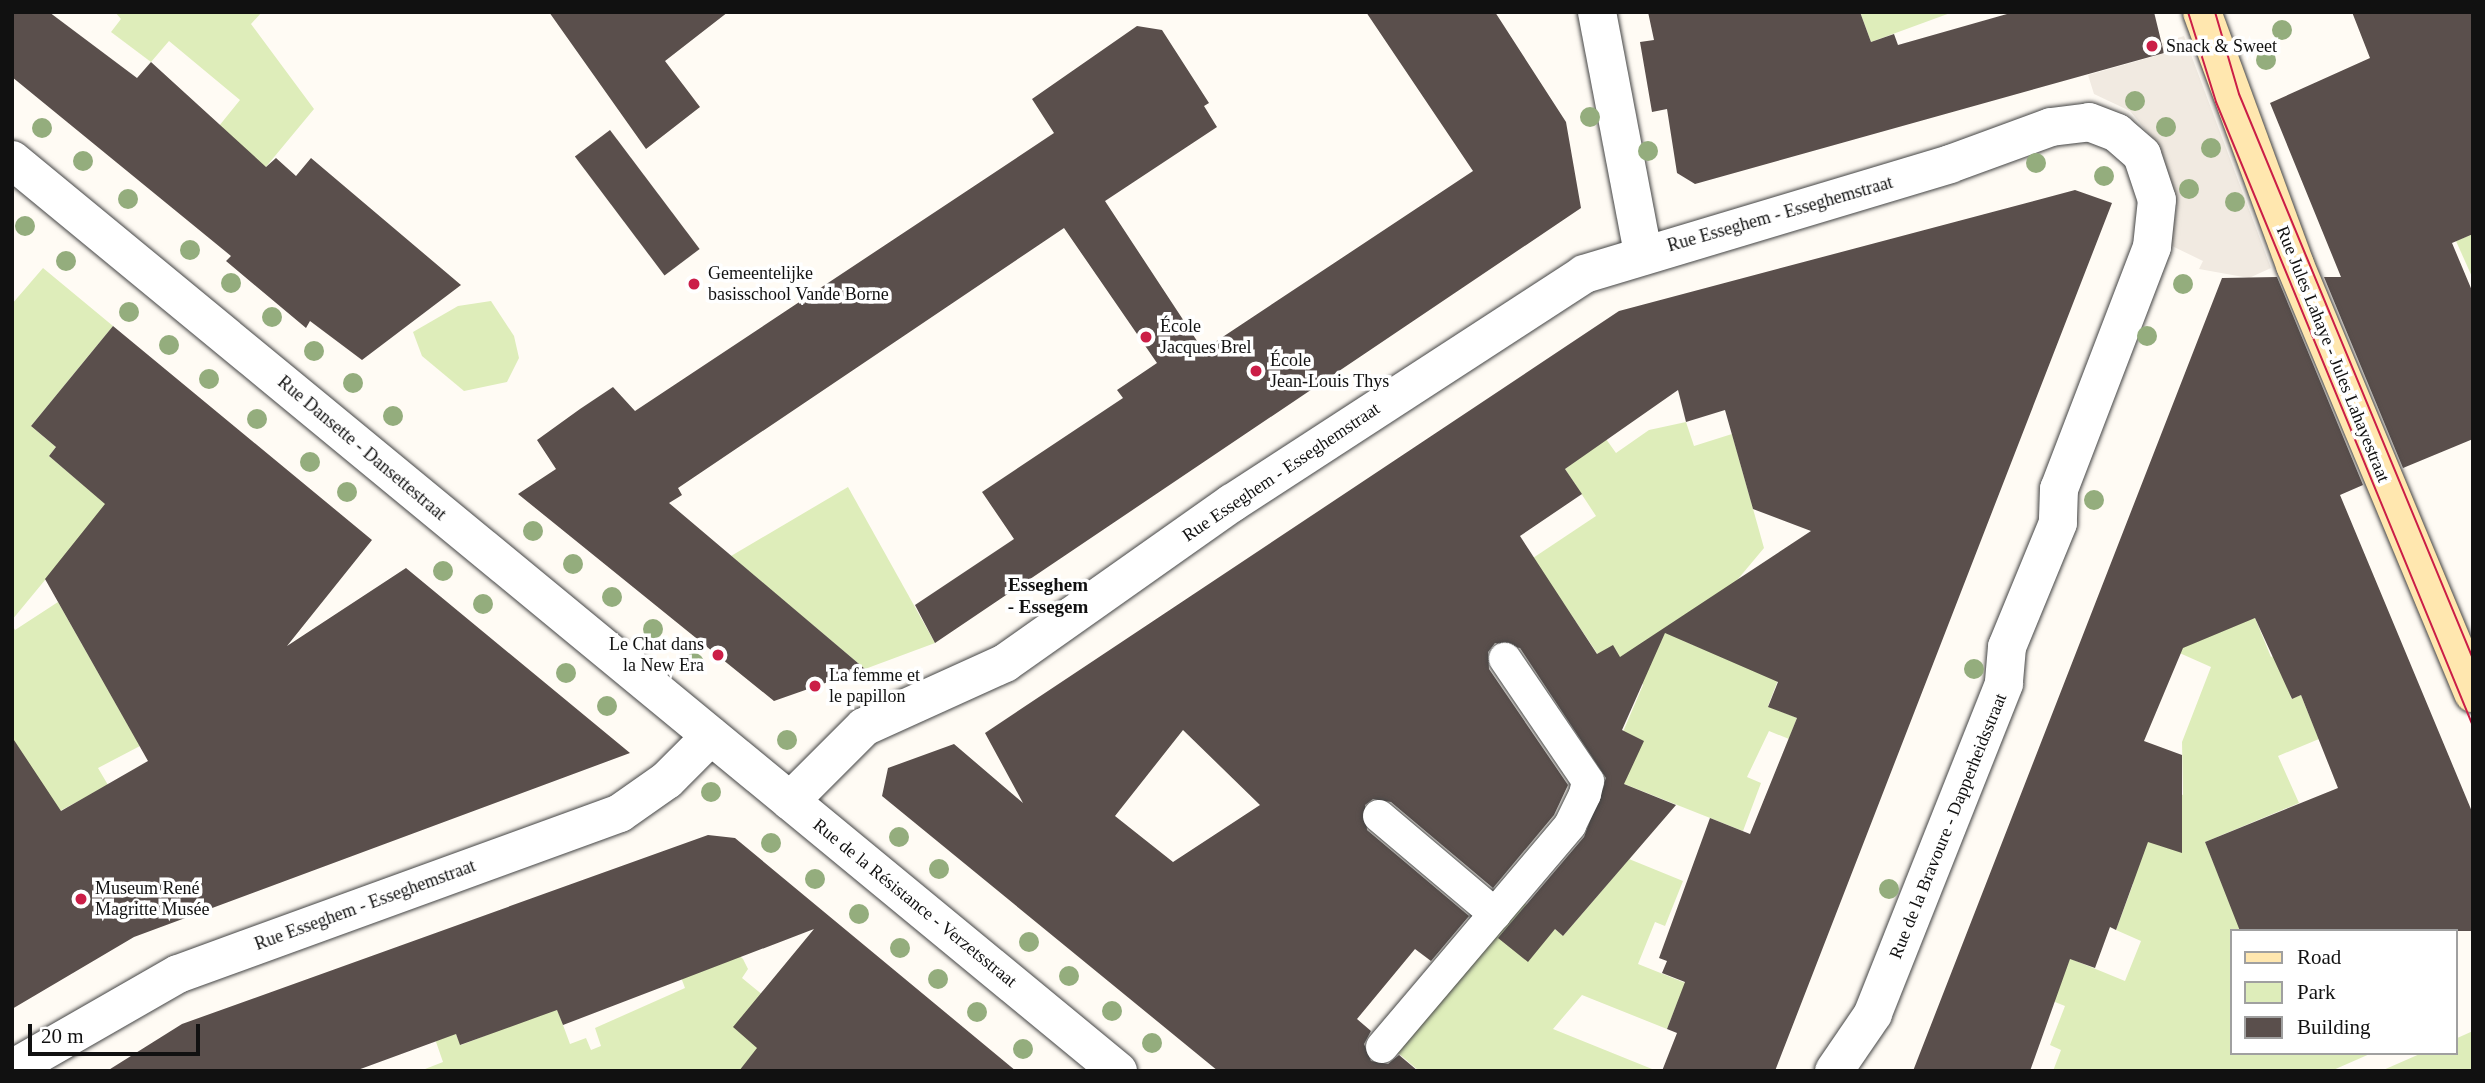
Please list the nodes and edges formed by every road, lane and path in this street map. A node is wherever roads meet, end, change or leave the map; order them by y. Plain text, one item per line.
1 (1597, 12) edge
2 (2202, 12) edge
3 (2090, 121) joint
4 (12, 160) edge
5 (1643, 254) junction
6 (1505, 659) dead end
7 (2473, 693) edge
8 (711, 736) junction
9 (789, 801) junction
10 (1378, 816) dead end
11 (1495, 914) junction
12 (1382, 1047) dead end
13 (12, 1069) edge
14 (1118, 1071) edge
15 (1834, 1071) edge

1 - 5 street
2 - 7 street, Rue Jules Lahaye - Jules Lahayestraat
3 - 5 street, Rue Esseghem - Esseghemstraat
3 - 15 street, Rue de la Bravoure - Dapperheidsstraat
4 - 8 street, Rue Dansette - Dansettestraat
5 - 9 street, Rue Esseghem - Esseghemstraat
6 - 11 lane
8 - 9 street, Rue de la Résistance - Verzetsstraat
8 - 13 street, Rue Esseghem - Esseghemstraat
9 - 14 street, Rue de la Résistance - Verzetsstraat
10 - 11 lane
11 - 12 lane

